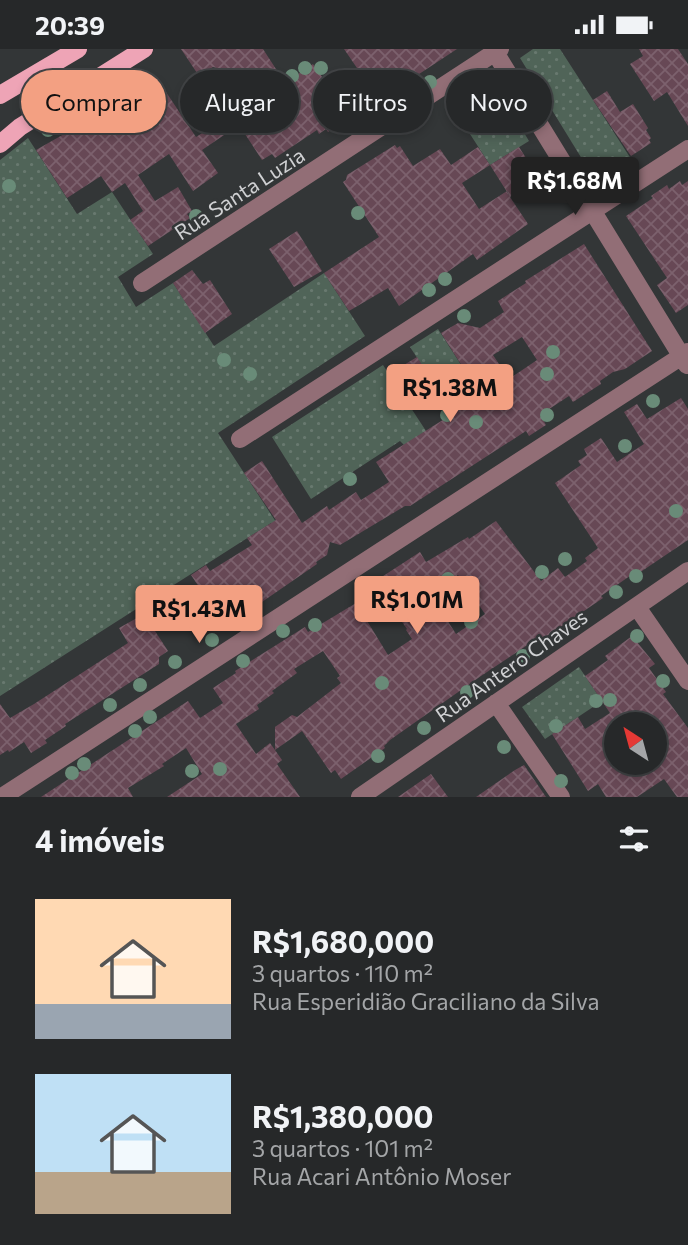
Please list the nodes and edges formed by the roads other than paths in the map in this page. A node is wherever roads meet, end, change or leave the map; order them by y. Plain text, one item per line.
1 (78, 49) edge
2 (144, 49) edge
3 (496, 50) edge
4 (0, 95) edge
5 (0, 144) edge
6 (688, 149) edge
7 (593, 210) junction
8 (142, 283) dead end
9 (686, 359) edge
10 (240, 439) dead end
11 (688, 571) edge
12 (637, 607) junction
13 (688, 681) edge
14 (496, 703) junction
15 (2, 797) edge
16 (361, 797) edge
17 (561, 797) edge

1 - 4 main road
2 - 5 main road
3 - 7 street
3 - 8 street, Rua Santa Luzia
6 - 7 street
7 - 9 street
7 - 10 street
9 - 15 street
11 - 12 street, Rua Antero Chaves
12 - 13 street
12 - 14 street, Rua Antero Chaves
14 - 16 street, Rua Antero Chaves
14 - 17 street

